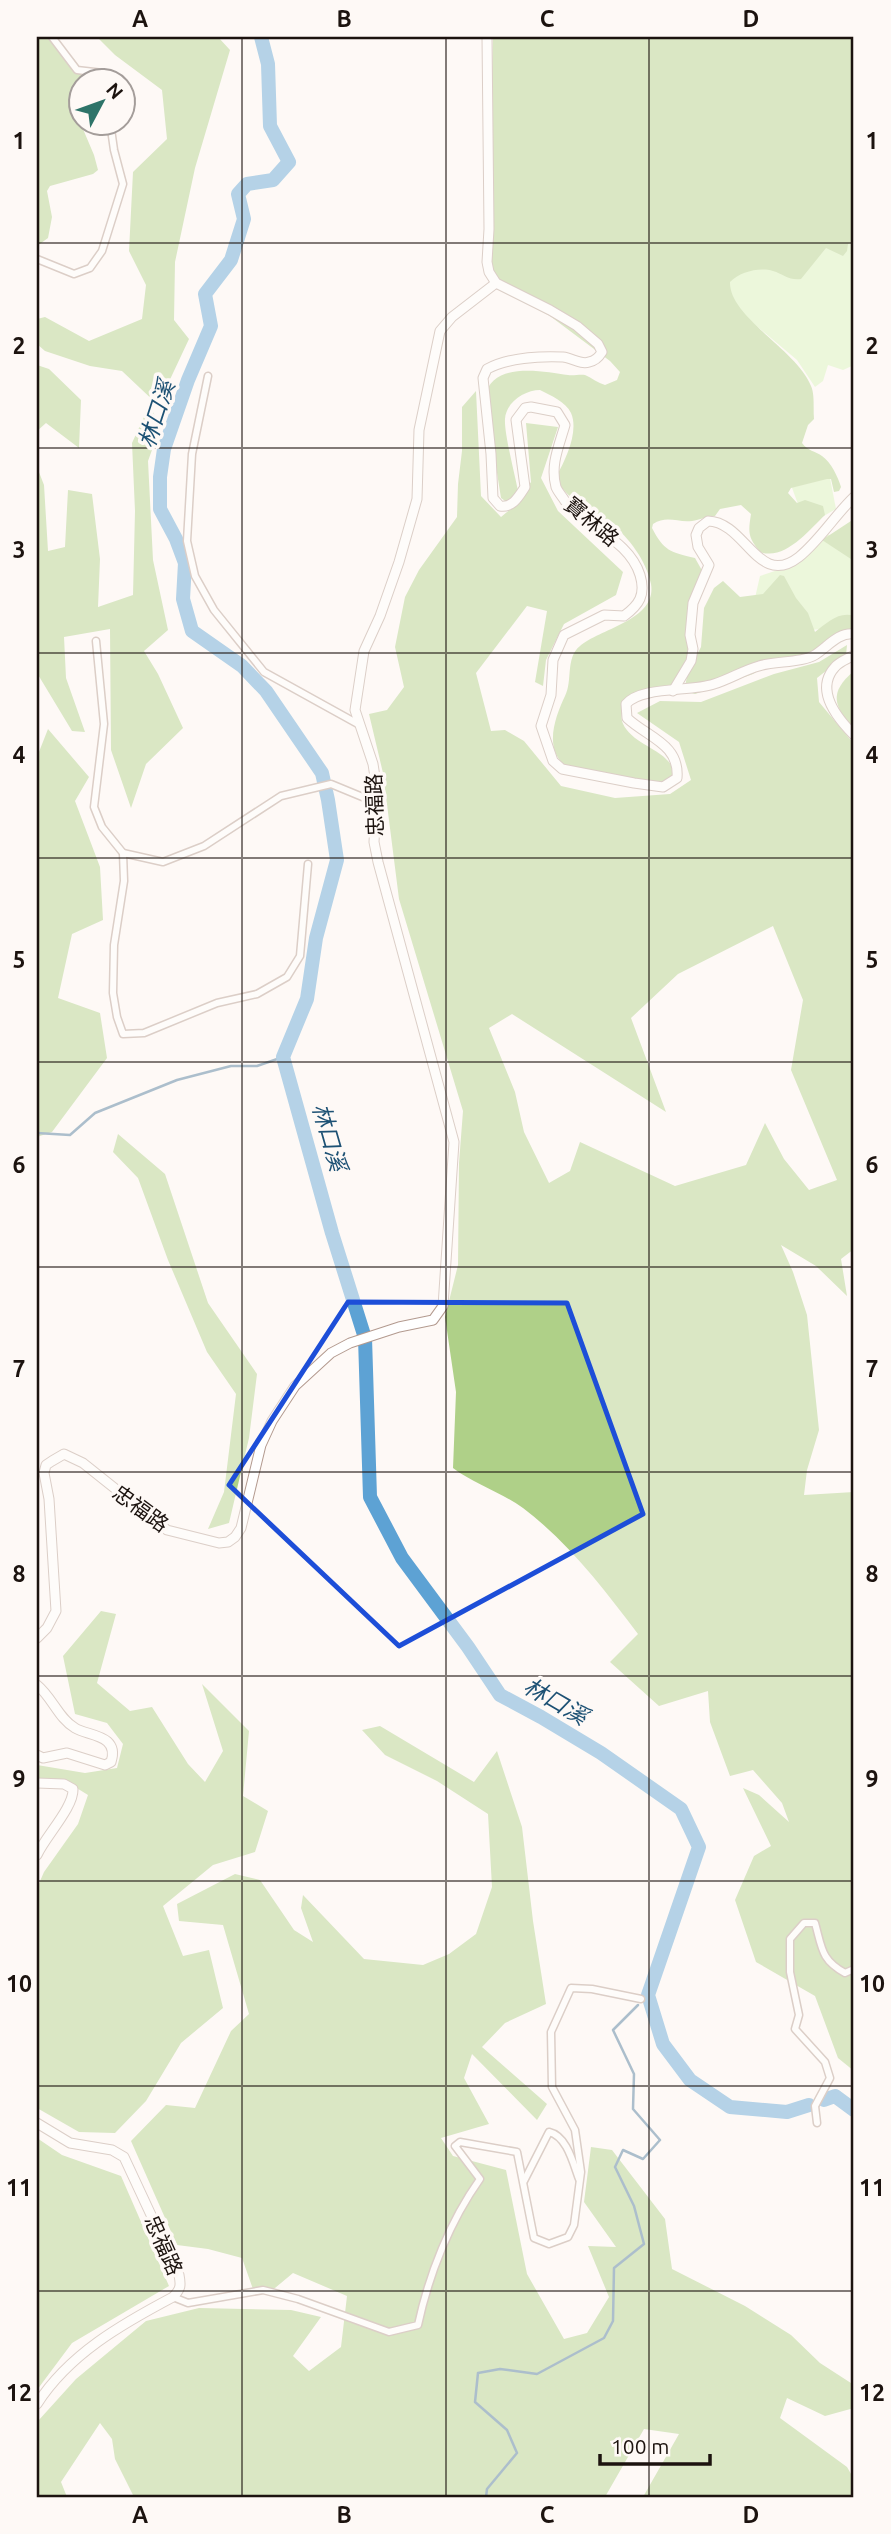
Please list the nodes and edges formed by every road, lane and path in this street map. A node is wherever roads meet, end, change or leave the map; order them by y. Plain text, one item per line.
1 (52, 37) edge
2 (487, 37) edge
3 (75, 66) edge
4 (112, 136) edge
5 (37, 259) edge
6 (496, 283) junction
7 (208, 376) dead end
8 (854, 496) edge
9 (854, 635) edge
10 (96, 642) dead end
11 (854, 656) edge
12 (673, 691) junction
13 (358, 724) junction
14 (854, 735) edge
15 (377, 803) junction
16 (123, 853) junction
17 (308, 864) dead end
18 (37, 1638) edge
19 (37, 1685) edge
20 (37, 1755) edge
21 (37, 1783) edge
22 (37, 1855) edge
23 (854, 1969) edge
24 (641, 1998) dead end
25 (37, 2123) edge
26 (817, 2123) dead end
27 (524, 2181) junction
28 (580, 2181) junction
29 (173, 2297) junction
30 (37, 2404) edge

1 - 3 street
2 - 6 street
4 - 5 street
6 - 12 street, 寶林路
6 - 13 street, 忠福路
7 - 13 street
8 - 12 street
9 - 12 street, 寶林路
10 - 16 street
11 - 14 street
13 - 15 street, 忠福路
15 - 16 street
15 - 18 street, 忠福路
16 - 17 street
19 - 20 street
21 - 22 street
23 - 26 street
24 - 28 street
25 - 29 street, 忠福路
27 - 28 street
27 - 28 street
27 - 29 street
29 - 30 street, 忠福路

